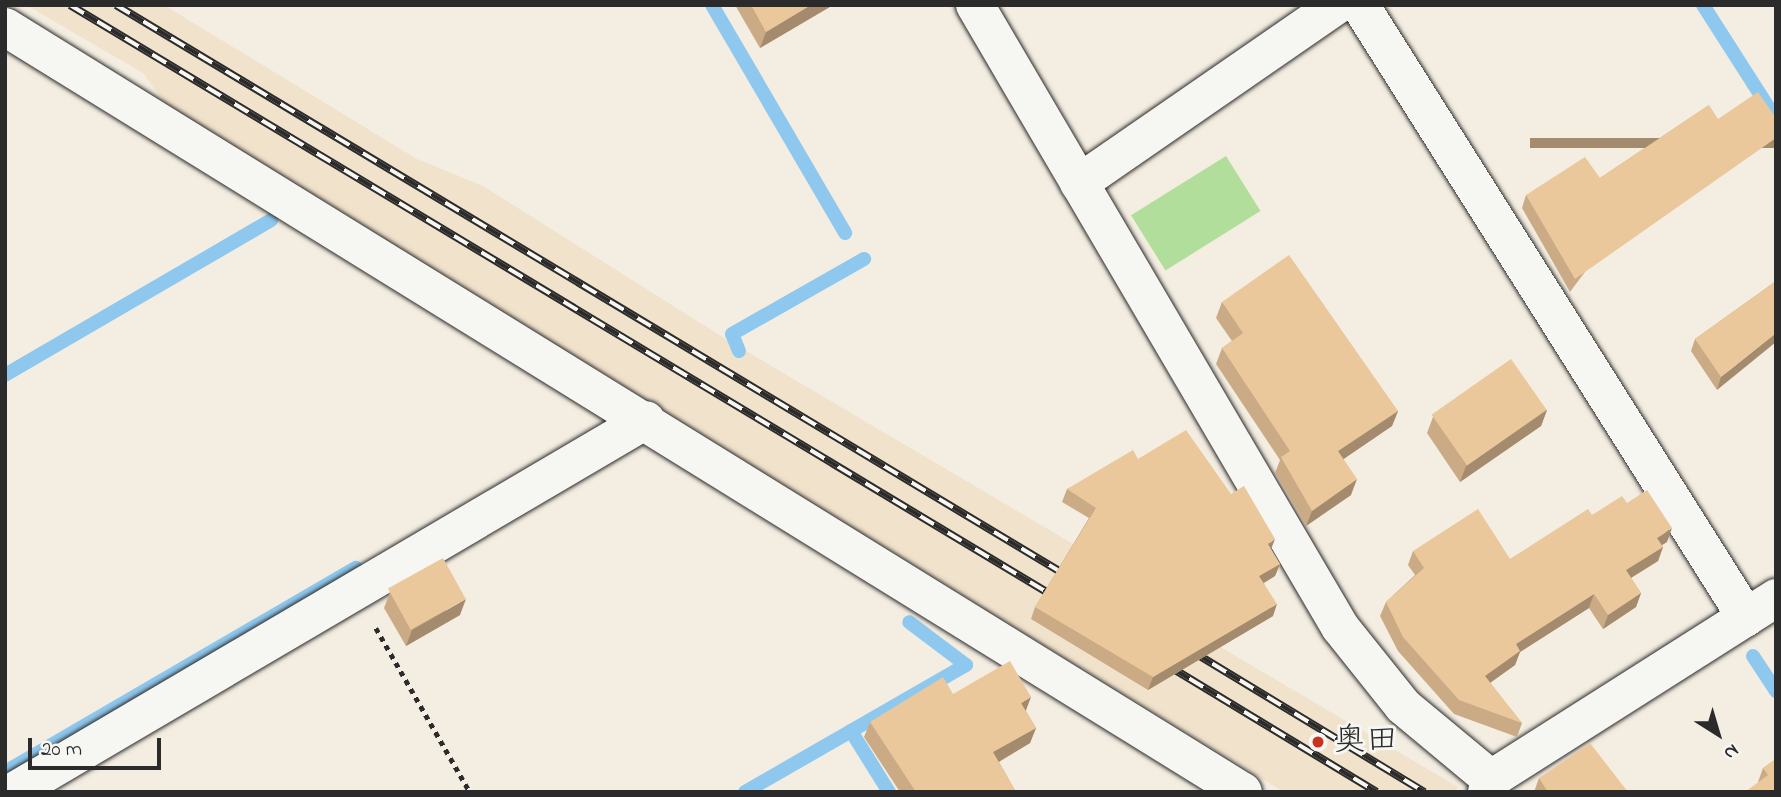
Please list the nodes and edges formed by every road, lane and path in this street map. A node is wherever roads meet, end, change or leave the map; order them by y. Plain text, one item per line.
1 (975, 5) edge
2 (1337, 5) edge
3 (1360, 5) edge
4 (5, 27) edge
5 (1079, 183) junction
6 (646, 420) junction
7 (354, 591) junction
8 (1761, 607) edge
9 (1489, 786) edge
10 (13, 792) edge
11 (470, 792) edge
12 (1242, 792) edge

1 - 5 street
2 - 5 street
3 - 8 street
4 - 6 street
5 - 9 street
6 - 7 street
6 - 12 street
7 - 10 street
7 - 11 path
8 - 9 street

